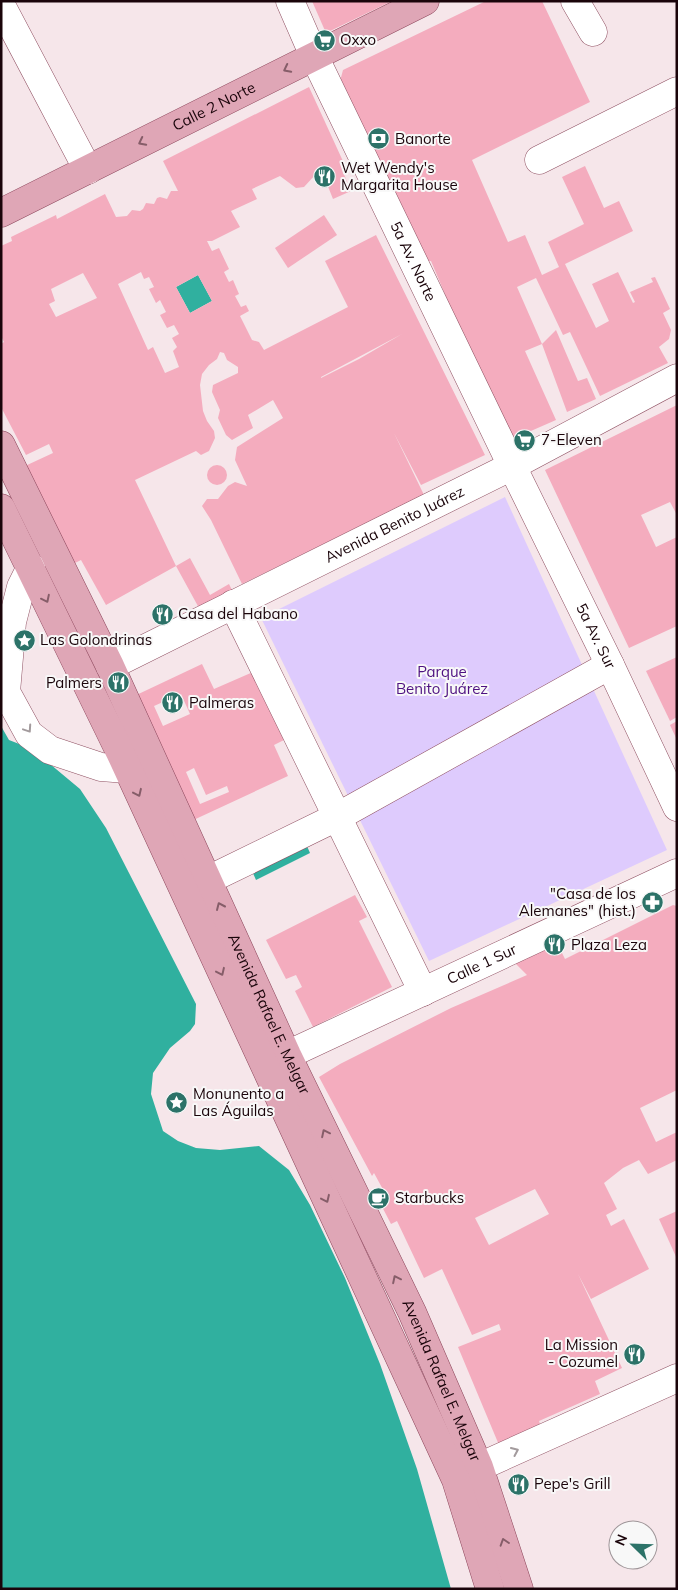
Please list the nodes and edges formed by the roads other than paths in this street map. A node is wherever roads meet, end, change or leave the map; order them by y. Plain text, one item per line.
1 (290, 1) edge
2 (425, 1) edge
3 (576, 1) edge
4 (1, 5) edge
5 (593, 32) dead end
6 (314, 56) junction
7 (677, 91) edge
8 (539, 160) dead end
9 (88, 170) junction
10 (1, 213) edge
11 (677, 378) edge
12 (1, 445) edge
13 (512, 466) junction
14 (1, 508) edge
15 (31, 567) junction
16 (232, 604) junction
17 (106, 656) junction
18 (76, 661) junction
19 (610, 665) junction
20 (4, 694) edge
21 (127, 769) junction
22 (677, 807) edge
23 (337, 817) junction
24 (677, 874) edge
25 (208, 880) junction
26 (423, 992) junction
27 (287, 1055) junction
28 (677, 1378) edge
29 (468, 1473) junction
30 (490, 1589) edge
31 (519, 1589) edge

1 - 6 street, 5a Av. Norte
2 - 6 main road, Calle 2 Norte
3 - 5 street
4 - 9 street
6 -> 9 main road, Calle 2 Norte
6 - 13 street, 5a Av. Norte
7 - 8 street
9 - 10 main road, Calle 2 Norte
11 - 13 street, Avenida Benito Juárez
12 - 17 main road, Avenida Rafael E. Melgar
13 - 16 street, Avenida Benito Juárez
13 - 19 street, 5a Av. Sur
14 - 15 main road, Avenida Rafael E. Melgar
15 -> 18 main road, Avenida Rafael E. Melgar
15 - 20 street
16 - 17 street, Avenida Benito Juárez
16 - 23 street
17 - 18 main road
17 - 25 main road, Avenida Rafael E. Melgar
18 - 21 main road, Avenida Rafael E. Melgar
19 - 22 street, 5a Av. Sur
19 - 23 street
20 -> 21 street
21 -> 29 main road, Avenida Rafael E. Melgar
23 - 25 street
23 - 26 street
24 - 26 street, Calle 1 Sur
27 -> 25 main road, Avenida Rafael E. Melgar
26 - 27 street, Calle 1 Sur
29 -> 27 main road, Avenida Rafael E. Melgar
29 -> 28 street
29 - 30 main road, Avenida Rafael E. Melgar
31 -> 29 main road, Avenida Rafael E. Melgar

